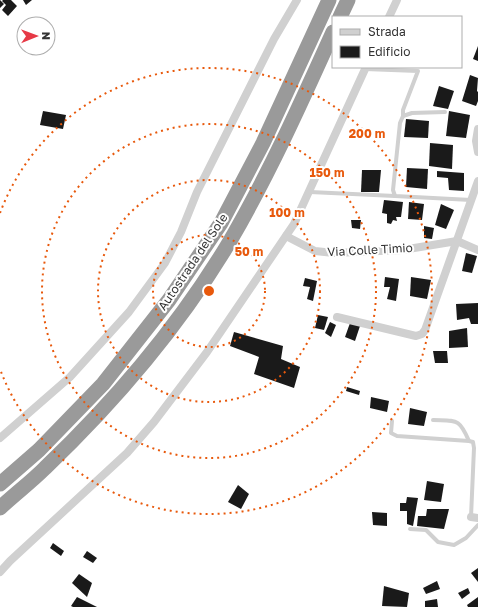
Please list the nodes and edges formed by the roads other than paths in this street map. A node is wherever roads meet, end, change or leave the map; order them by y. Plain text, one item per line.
1 (297, 0) edge
2 (329, 0) edge
3 (348, 0) edge
4 (397, 0) edge
5 (340, 16) edge
6 (389, 16) edge
7 (332, 34) edge
8 (366, 68) edge
9 (445, 112) dead end
10 (403, 116) junction
11 (478, 129) edge
12 (478, 152) edge
13 (478, 181) edge
14 (309, 192) junction
15 (394, 196) junction
16 (472, 200) junction
17 (286, 236) junction
18 (457, 241) junction
19 (478, 250) edge
20 (337, 317) dead end
21 (433, 420) dead end
22 (392, 421) dead end
23 (0, 438) edge
24 (469, 441) junction
25 (0, 484) edge
26 (0, 508) edge
27 (475, 518) edge
28 (478, 525) edge
29 (410, 529) dead end
30 (0, 572) edge

1 - 23 street
2 - 25 highway, Autostrada del Sole
3 - 5 highway
4 - 6 street
7 - 26 highway, Autostrada del Sole
8 - 10 lane
8 - 14 street
9 - 10 lane
10 - 15 lane
11 - 12 street
13 - 16 street
14 - 15 lane
14 - 17 street
15 - 16 lane
16 - 18 street
17 - 18 street, Via Colle Timio
17 - 30 street
18 - 19 street
18 - 20 street
21 - 24 lane
22 - 24 lane
24 - 27 lane
28 - 29 lane

